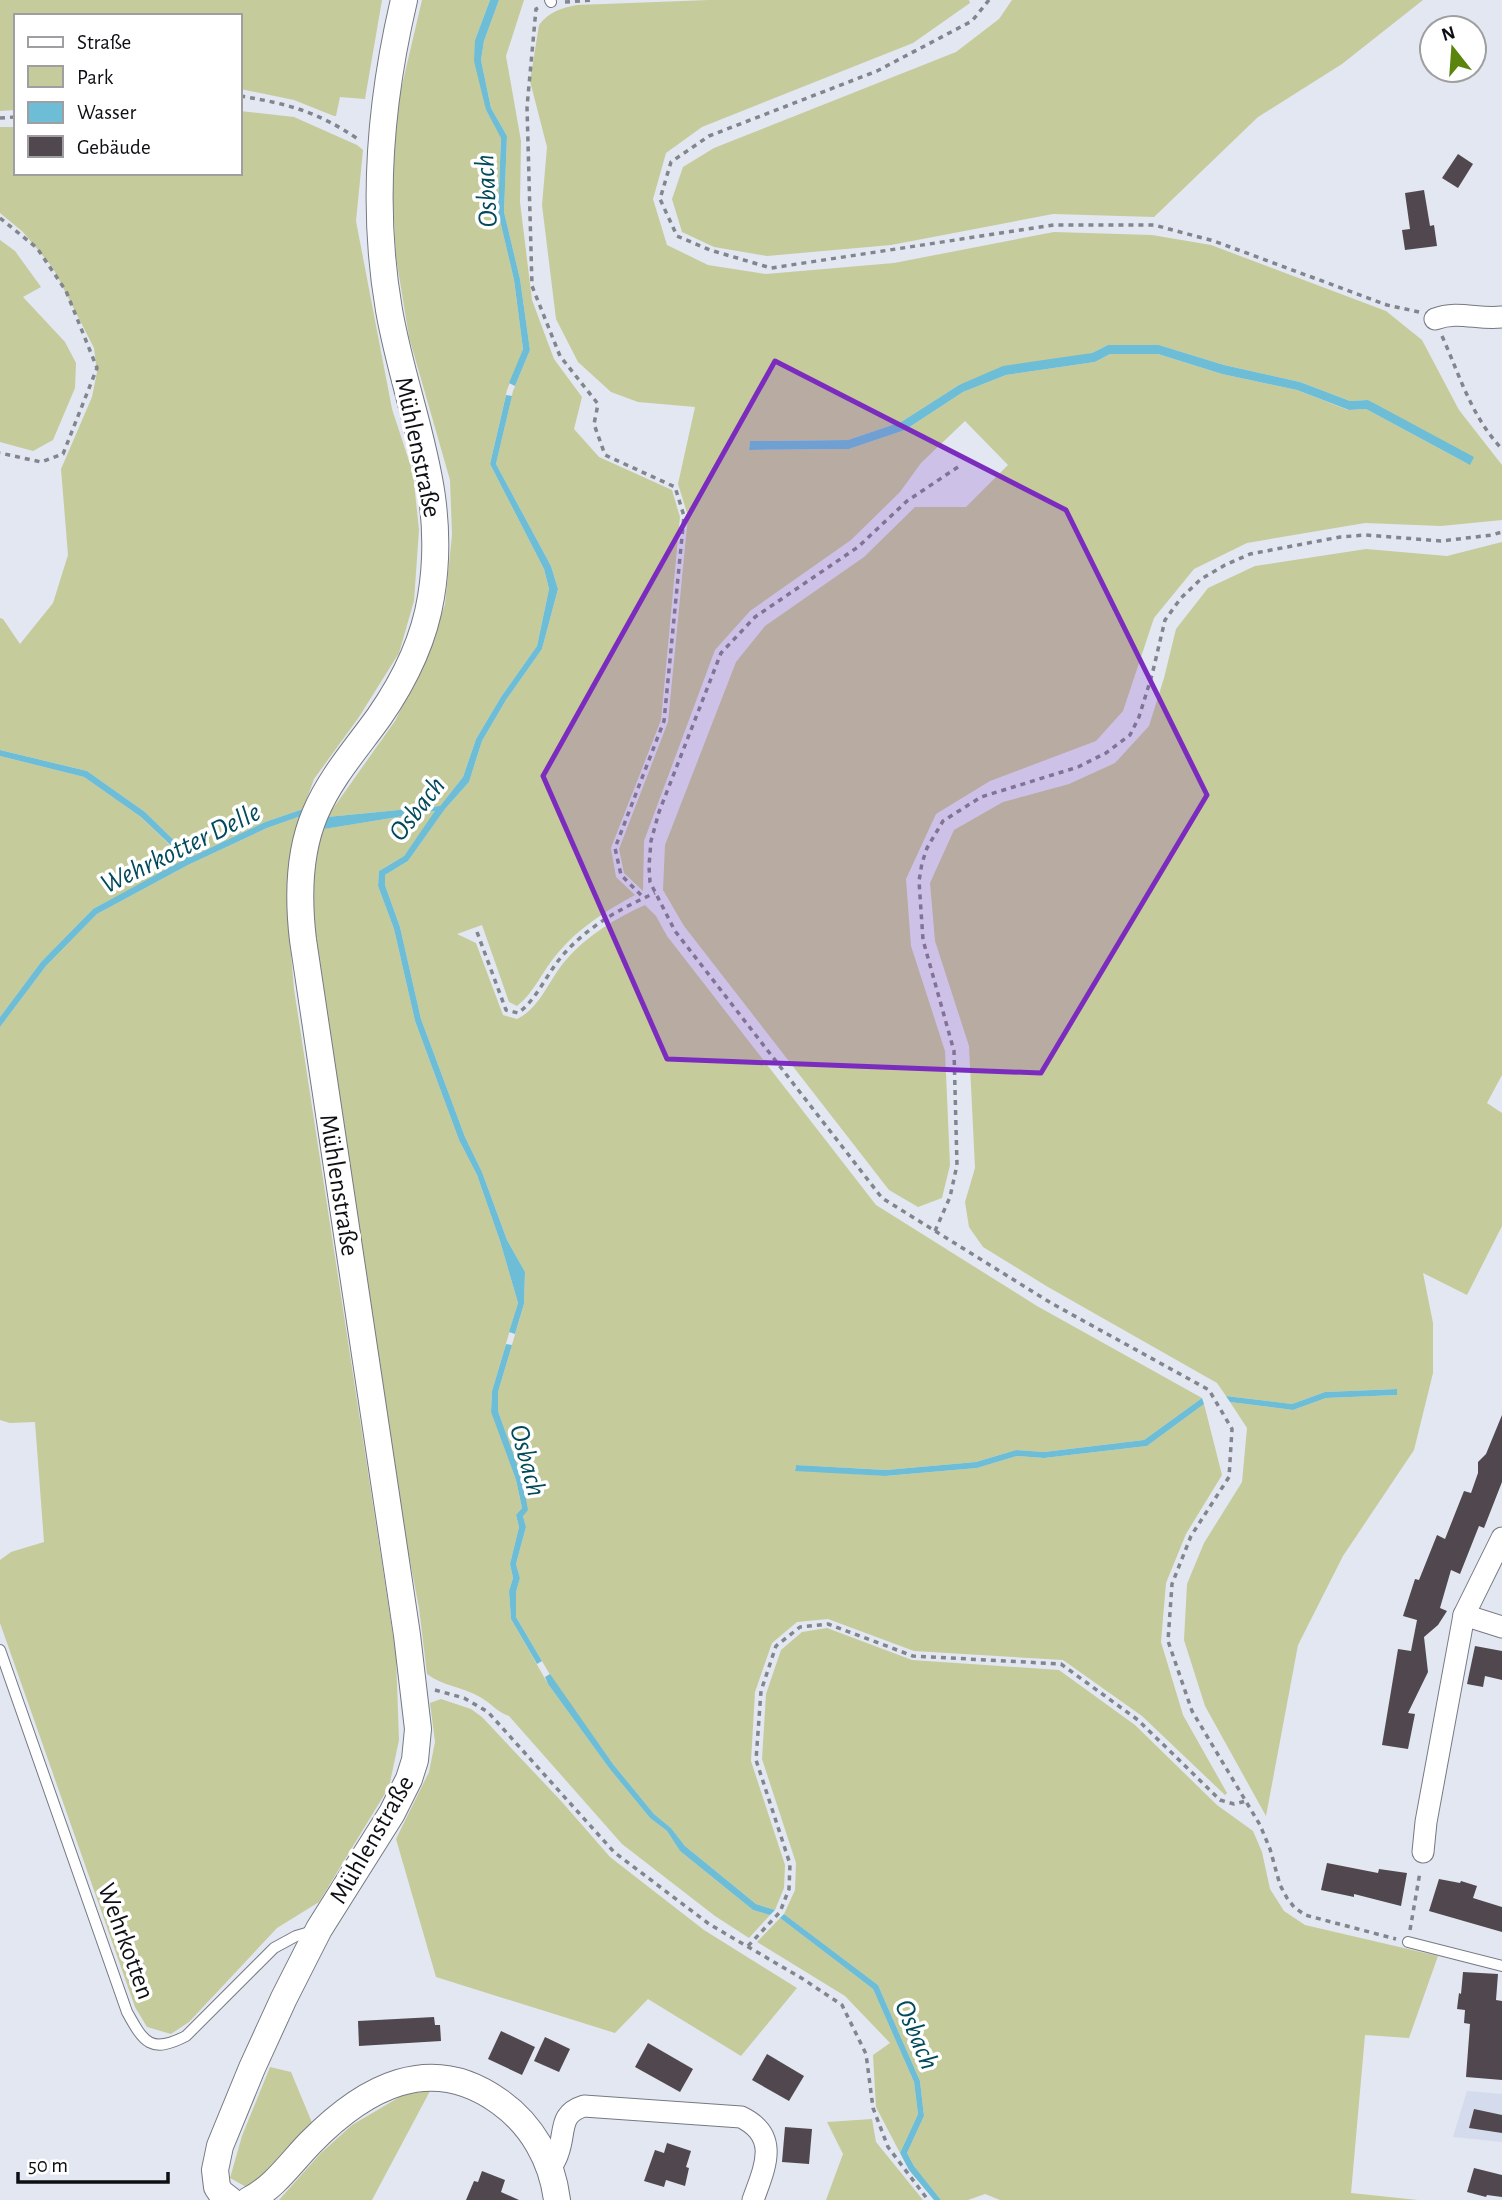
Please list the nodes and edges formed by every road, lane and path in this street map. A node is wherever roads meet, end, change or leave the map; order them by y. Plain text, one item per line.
1 (404, 0) edge
2 (594, 0) edge
3 (989, 0) edge
4 (550, 1) edge
5 (242, 96) edge
6 (380, 153) junction
7 (0, 218) edge
8 (1502, 317) edge
9 (1435, 319) junction
10 (1502, 449) edge
11 (0, 453) edge
12 (958, 467) dead end
13 (1502, 532) edge
14 (656, 893) junction
15 (644, 898) junction
16 (477, 932) dead end
17 (935, 1231) junction
18 (1502, 1538) edge
19 (1464, 1615) junction
20 (1502, 1627) edge
21 (0, 1650) edge
22 (415, 1689) junction
23 (1246, 1801) junction
24 (1423, 1853) joint
25 (319, 1929) junction
26 (1408, 1942) junction
27 (748, 1946) junction
28 (1502, 1966) edge
29 (550, 2169) junction
30 (230, 2200) edge
31 (249, 2200) edge
32 (557, 2200) edge
33 (753, 2200) edge
34 (928, 2200) edge

1 - 6 street, Mühlenstraße
2 - 4 path
3 - 9 path
4 - 15 path
5 - 6 path
6 - 22 street, Mühlenstraße
7 - 11 path
8 - 9 street
9 - 10 path
12 - 14 path
13 - 17 path
14 - 15 path
14 - 17 path
15 - 16 path
17 - 23 path
18 - 19 street
19 - 20 street
19 - 24 street
21 - 25 lane, Wehrkotten
22 - 25 street, Mühlenstraße
22 - 27 path
23 - 26 path
23 - 27 path
24 - 26 path
25 - 30 street, Mühlenstraße
26 - 28 lane
27 - 34 path
29 - 31 street
29 - 32 street
29 - 33 street

